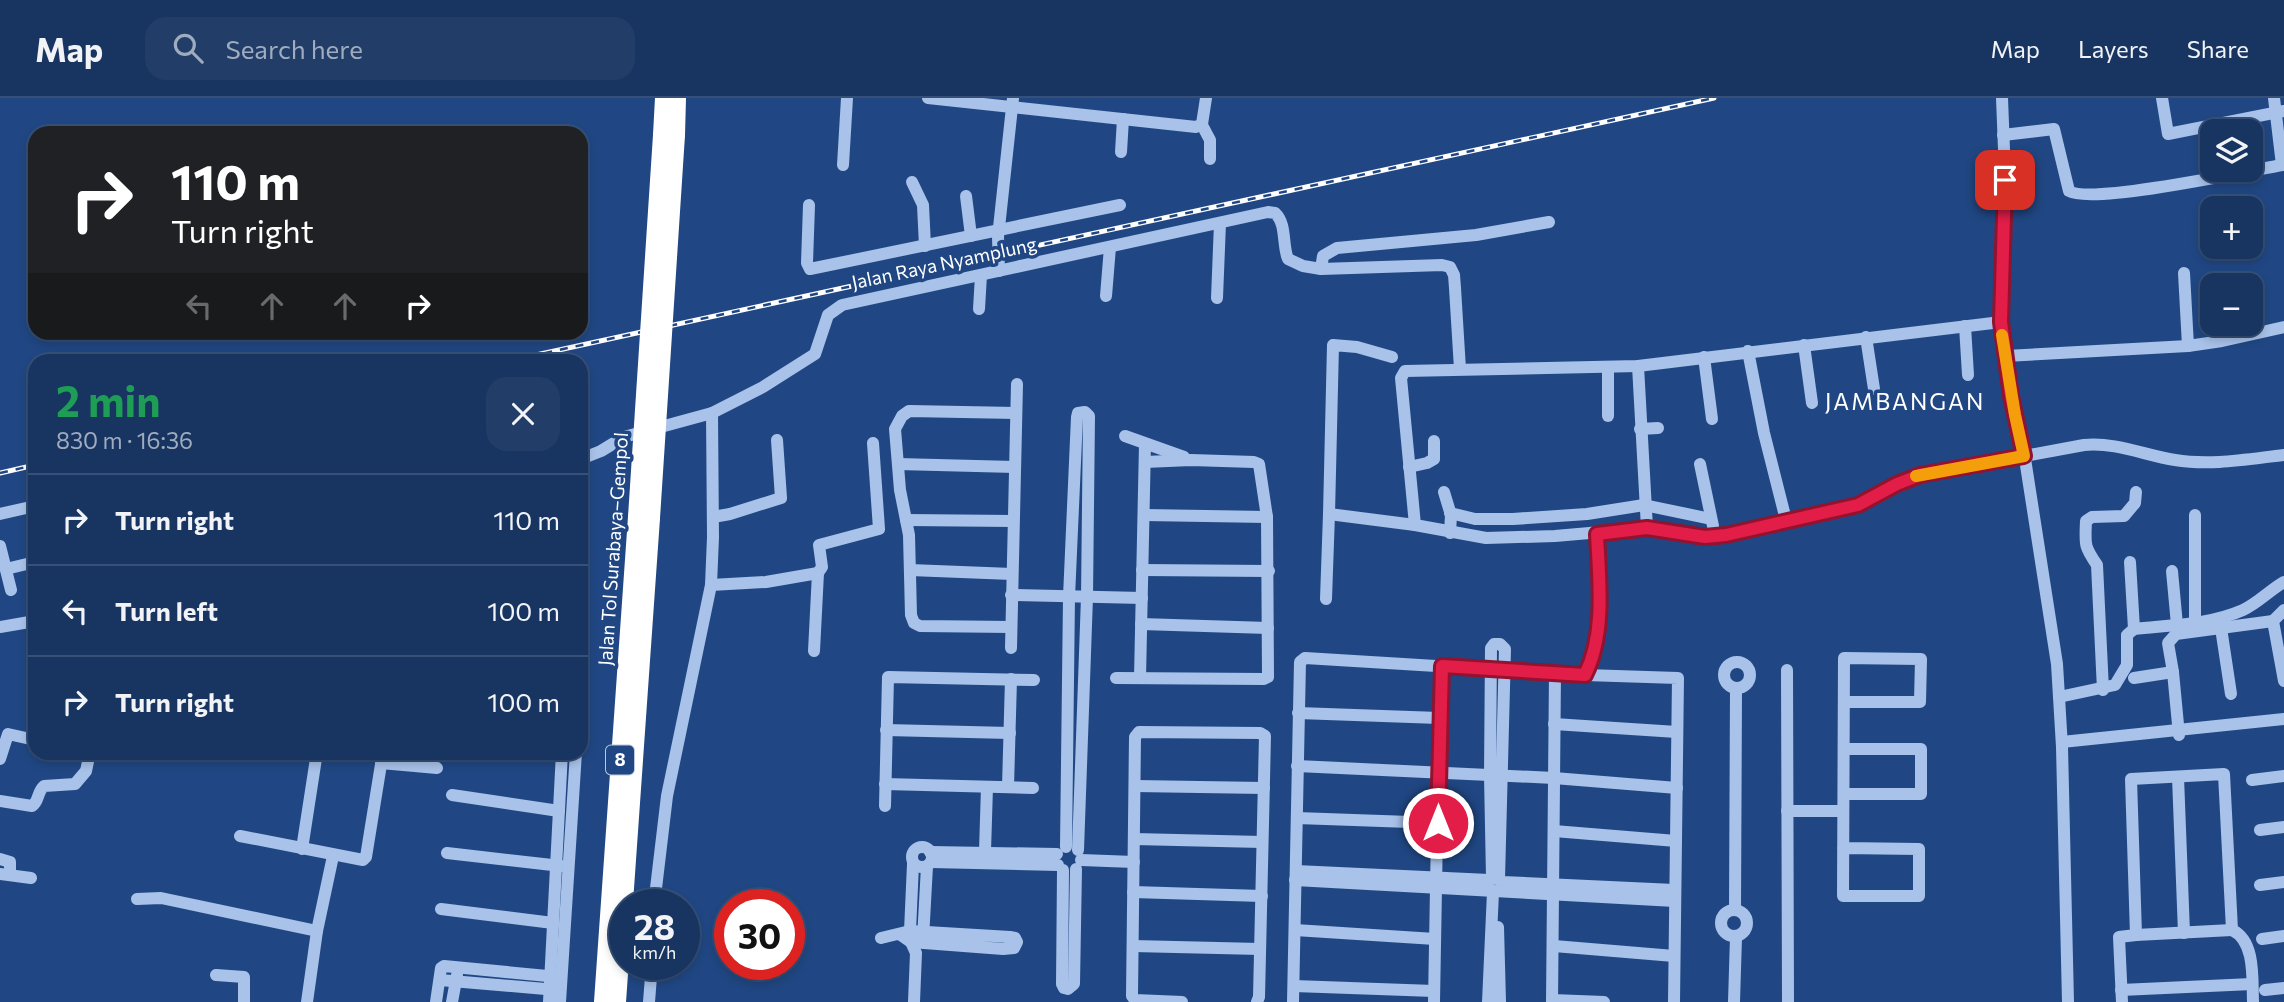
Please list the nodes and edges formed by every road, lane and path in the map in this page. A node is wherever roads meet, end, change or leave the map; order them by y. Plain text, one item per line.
1 (664, 98) edge
2 (677, 98) edge
3 (847, 98) edge
4 (928, 98) edge
5 (1206, 98) edge
6 (2002, 98) edge
7 (2162, 98) edge
8 (2274, 98) edge
9 (1012, 103) edge
10 (2280, 112) edge
11 (1123, 119) junction
12 (1202, 125) junction
13 (669, 135) junction
14 (2003, 135) junction
15 (1121, 152) dead end
16 (1210, 159) dead end
17 (2283, 164) edge
18 (843, 165) dead end
19 (912, 182) dead end
20 (966, 196) dead end
21 (809, 205) dead end
22 (1120, 205) dead end
23 (1549, 222) dead end
24 (1220, 223) junction
25 (999, 231) junction
26 (971, 236) junction
27 (925, 246) junction
28 (1110, 247) junction
29 (1321, 269) junction
30 (999, 271) junction
31 (2184, 273) dead end
32 (981, 275) junction
33 (1106, 296) dead end
34 (1217, 298) dead end
35 (979, 309) dead end
36 (2001, 322) junction
37 (1965, 326) junction
38 (2284, 327) edge
39 (2263, 328) edge
40 (2224, 336) edge
41 (1866, 337) junction
42 (1804, 345) junction
43 (2188, 346) junction
44 (1748, 351) junction
45 (2005, 356) junction
46 (1392, 357) dead end
47 (1704, 358) junction
48 (1638, 366) junction
49 (1608, 367) junction
50 (1460, 369) junction
51 (1968, 375) dead end
52 (1017, 384) dead end
53 (1874, 389) dead end
54 (1812, 403) dead end
55 (712, 413) junction
56 (1016, 413) junction
57 (1608, 416) dead end
58 (1712, 419) dead end
59 (1658, 428) dead end
60 (1640, 429) junction
61 (1125, 436) dead end
62 (777, 440) dead end
63 (1434, 441) dead end
64 (873, 443) dead end
65 (1145, 444) junction
66 (2023, 447) junction
67 (588, 455) edge
68 (2284, 455) edge
69 (1191, 460) junction
70 (1145, 462) junction
71 (898, 464) junction
72 (1700, 464) dead end
73 (1419, 465) junction
74 (1015, 467) junction
75 (1444, 492) dead end
76 (2136, 492) dead end
77 (28, 508) edge
78 (1784, 512) junction
79 (0, 514) edge
80 (1329, 514) junction
81 (1143, 515) junction
82 (1645, 515) junction
83 (2194, 515) dead end
84 (1268, 517) junction
85 (644, 518) junction
86 (713, 519) junction
87 (906, 520) junction
88 (1013, 521) junction
89 (1450, 521) junction
90 (1415, 525) junction
91 (1554, 525) junction
92 (1486, 527) junction
93 (1513, 527) junction
94 (1713, 527) junction
95 (1597, 534) junction
96 (0, 545) edge
97 (2130, 562) dead end
98 (28, 564) edge
99 (6, 569) junction
100 (910, 570) junction
101 (1142, 570) junction
102 (1269, 570) junction
103 (2172, 571) dead end
104 (818, 573) junction
105 (1012, 574) junction
106 (2284, 582) edge
107 (711, 584) junction
108 (11, 590) dead end
109 (1012, 595) junction
110 (1069, 597) junction
111 (1087, 597) junction
112 (1142, 598) junction
113 (1326, 599) dead end
114 (2284, 610) edge
115 (2273, 621) junction
116 (28, 622) edge
117 (2195, 623) junction
118 (1141, 624) junction
119 (2177, 625) junction
120 (0, 627) edge
121 (1011, 627) junction
122 (1268, 628) junction
123 (2221, 628) junction
124 (2134, 629) junction
125 (1011, 648) dead end
126 (814, 651) dead end
127 (1442, 666) junction
128 (1498, 668) junction
129 (1787, 670) dead end
130 (2174, 672) junction
131 (1555, 673) junction
132 (2283, 673) edge
133 (1585, 675) junction
134 (1116, 678) dead end
135 (1140, 678) junction
136 (2134, 678) dead end
137 (1012, 680) junction
138 (1034, 680) dead end
139 (1737, 689) dead end
140 (2103, 690) junction
141 (2231, 694) dead end
142 (2059, 697) junction
143 (1844, 702) junction
144 (1298, 713) junction
145 (1439, 718) junction
146 (2284, 719) edge
147 (1554, 724) junction
148 (886, 730) junction
149 (1677, 732) junction
150 (2181, 732) junction
151 (1010, 733) junction
152 (28, 738) edge
153 (2062, 744) junction
154 (1844, 749) junction
155 (0, 759) edge
156 (88, 760) edge
157 (316, 760) edge
158 (382, 760) edge
159 (393, 760) edge
160 (562, 760) edge
161 (575, 760) edge
162 (1297, 766) junction
163 (438, 768) dead end
164 (1438, 774) junction
165 (1496, 776) junction
166 (2284, 776) edge
167 (2178, 777) junction
168 (1555, 778) junction
169 (2252, 780) dead end
170 (885, 784) junction
171 (1135, 786) junction
172 (987, 787) junction
173 (1009, 787) junction
174 (1034, 788) dead end
175 (1264, 788) junction
176 (1677, 788) junction
177 (1844, 794) junction
178 (452, 795) dead end
179 (0, 802) edge
180 (885, 806) dead end
181 (559, 811) junction
182 (1787, 811) junction
183 (1843, 811) junction
184 (1297, 818) junction
185 (1438, 823) junction
186 (2284, 827) edge
187 (2260, 830) dead end
188 (1554, 831) junction
189 (240, 836) dead end
190 (1135, 839) junction
191 (1676, 841) junction
192 (1262, 842) junction
193 (1843, 848) junction
194 (302, 849) junction
195 (985, 851) junction
196 (447, 853) dead end
197 (333, 856) junction
198 (0, 859) edge
199 (1069, 859) junction
200 (929, 860) junction
201 (1134, 862) junction
202 (913, 864) junction
203 (562, 866) junction
204 (5, 874) edge
205 (1295, 875) junction
206 (31, 878) dead end
207 (2284, 882) edge
208 (1436, 884) junction
209 (1495, 885) junction
210 (2260, 885) dead end
211 (656, 889) edge
212 (1554, 889) junction
213 (1133, 891) junction
214 (1674, 895) junction
215 (1262, 896) junction
216 (137, 899) dead end
217 (441, 909) dead end
218 (553, 923) junction
219 (1295, 930) junction
220 (2232, 930) junction
221 (317, 931) junction
222 (2184, 933) junction
223 (2136, 936) junction
224 (2284, 936) edge
225 (881, 938) dead end
226 (914, 939) junction
227 (1435, 939) junction
228 (2262, 939) dead end
229 (1133, 946) junction
230 (1554, 946) junction
231 (1260, 949) junction
232 (1674, 956) junction
233 (458, 967) junction
234 (216, 975) dead end
235 (440, 979) junction
236 (651, 980) edge
237 (455, 982) junction
238 (2252, 984) junction
239 (1294, 986) junction
240 (2284, 988) edge
241 (555, 989) edge
242 (2265, 990) dead end
243 (1434, 996) edge
244 (2122, 996) edge
245 (1494, 998) edge
246 (1552, 1001) edge
247 (244, 1002) edge
248 (307, 1002) edge
249 (436, 1002) edge
250 (452, 1002) edge
251 (603, 1002) edge
252 (617, 1002) edge
253 (649, 1002) edge
254 (914, 1002) edge
255 (1182, 1002) edge
256 (1256, 1002) edge
257 (1293, 1002) edge
258 (1604, 1002) edge
259 (1674, 1002) edge
260 (1734, 1002) edge
261 (1788, 1002) edge
262 (2068, 1002) edge
263 (2253, 1002) edge

1 - 13 highway, Jalan Tol Surabaya–Gempol / 8
2 - 13 highway, Jalan Tol Surabaya–Gempol / 8
3 - 18 street
4 - 9 street
5 - 12 street
6 - 14 street
7 - 10 street
8 - 10 street
9 - 11 street
9 - 25 street
10 - 17 street
11 - 12 street
11 - 15 street
12 - 16 street
13 - 85 highway, Jalan Tol Surabaya–Gempol / 8, bridge
14 - 17 street
14 - 36 street
19 - 27 street
20 - 26 street
21 - 27 street
22 - 25 street
23 - 29 street
24 - 28 street, Jalan Raya Nyamplung
24 - 29 street, Jalan Raya Nyamplung
24 - 34 street
25 - 26 street
25 - 30 street
26 - 27 street
28 - 30 street, Jalan Raya Nyamplung
28 - 33 street
29 - 50 street
30 - 32 street, Jalan Raya Nyamplung
31 - 43 street
32 - 35 street
32 - 55 street, Jalan Raya Nyamplung
36 - 37 street
36 - 45 street
37 - 41 street
37 - 51 street
38 - 39 street
40 - 43 street
41 - 42 street
41 - 53 street
42 - 44 street
42 - 54 street
43 - 45 street
44 - 47 street
44 - 78 street
45 - 66 street
46 - 80 street
47 - 48 street
47 - 58 street
48 - 49 street
48 - 60 street
49 - 50 street
49 - 57 street
50 - 73 street
52 - 56 street
55 - 67 street, Jalan Raya Nyamplung
55 - 86 street
56 - 71 street
56 - 74 street
59 - 60 street
60 - 82 street
61 - 65 street
62 - 86 street
63 - 73 street
64 - 104 street
65 - 69 street
65 - 70 street
66 - 68 street
66 - 78 street
66 - 142 street
69 - 70 street
69 - 84 street
70 - 81 street
71 - 74 street
71 - 87 street
72 - 94 street
73 - 90 street
74 - 88 street
75 - 89 street
76 - 140 street
77 - 79 street
78 - 94 street
80 - 90 street
80 - 113 street
81 - 84 street
81 - 101 street
82 - 91 street
82 - 94 street
82 - 94 street
82 - 95 street
83 - 117 street
84 - 102 street
85 - 251 highway, Jalan Tol Surabaya–Gempol / 8
85 - 252 highway, Jalan Tol Surabaya–Gempol / 8
86 - 107 street
87 - 88 street
87 - 100 street
88 - 105 street
89 - 90 street
89 - 92 street
89 - 92 street
91 - 93 street
91 - 93 street
91 - 95 street
92 - 93 street
92 - 93 street
95 - 133 street
96 - 99 street
97 - 124 street
98 - 99 street
99 - 108 street
100 - 105 street
100 - 121 street
101 - 102 street
101 - 112 street
102 - 122 street
103 - 119 street
104 - 107 street
104 - 126 street
105 - 109 street
106 - 117 street
107 - 211 street
109 - 110 street
109 - 121 street
110 - 111 street
110 - 111 street
110 - 199 street
111 - 112 street
111 - 199 street
112 - 118 street
114 - 115 street
115 - 123 street
115 - 132 street
116 - 120 street
117 - 119 street
118 - 122 street
118 - 135 street
119 - 124 street
121 - 125 street
122 - 135 street
123 - 130 street
123 - 141 street
124 - 140 street
127 - 128 street
127 - 144 street
127 - 145 street
128 - 131 street
128 - 165 street
129 - 182 street
130 - 136 street
130 - 150 street
131 - 133 street
131 - 147 street
133 - 149 street
134 - 135 street
137 - 138 street
137 - 148 street
137 - 151 street
139 - 260 street
140 - 142 street
142 - 153 street
143 - 143 street
143 - 154 street
144 - 145 street
144 - 162 street
145 - 164 street
146 - 150 street
147 - 149 street
147 - 168 street
148 - 151 street
148 - 170 street
149 - 176 street
150 - 153 street
151 - 173 street
152 - 155 street
153 - 262 street
154 - 177 street
154 - 177 street
156 - 179 street
157 - 194 street
158 - 197 street
159 - 163 street
160 - 181 street
161 - 203 street
162 - 164 street
162 - 184 street
164 - 165 street
164 - 185 street
165 - 168 street
165 - 209 street
166 - 169 street
167 - 220 street
167 - 222 street
167 - 223 street
168 - 176 street
168 - 188 street
170 - 172 street
170 - 180 street
171 - 175 street
171 - 175 street
171 - 190 street
172 - 173 street
172 - 195 street
173 - 174 street
175 - 192 street
176 - 191 street
177 - 183 street
178 - 181 street
181 - 203 street
182 - 183 street
182 - 261 street
183 - 193 street
184 - 185 street
184 - 205 street
185 - 208 street
186 - 187 street
188 - 191 street
188 - 212 street
189 - 194 street
190 - 192 street
190 - 201 street
191 - 214 street
192 - 215 street
193 - 193 street
194 - 197 street
195 - 199 street
195 - 200 street
196 - 203 street
197 - 221 street
198 - 204 street
199 - 199 street
199 - 200 street
199 - 201 street
200 - 202 street
200 - 202 street
200 - 226 street
201 - 213 street
202 - 226 street
203 - 218 street
203 - 241 street
204 - 206 street
205 - 208 street
205 - 219 street
207 - 210 street
208 - 209 street
208 - 227 street
209 - 212 street
209 - 245 street
212 - 214 street
212 - 230 street
213 - 215 street
213 - 229 street
214 - 232 street
215 - 231 street
216 - 221 street
217 - 218 street
218 - 241 street
219 - 227 street
219 - 239 street
220 - 222 street
220 - 238 street
221 - 248 street
222 - 223 street
223 - 244 street
224 - 228 street
225 - 226 street
226 - 226 street
226 - 254 street
227 - 243 street
229 - 231 street
229 - 255 street
230 - 232 street
230 - 246 street
231 - 256 street
232 - 259 street
233 - 235 street
233 - 237 street
233 - 241 street
234 - 247 street
235 - 237 street
235 - 249 street
236 - 253 street
237 - 241 street
237 - 250 street
238 - 244 street
238 - 263 street
239 - 243 street
239 - 257 street
240 - 242 street
246 - 258 street

